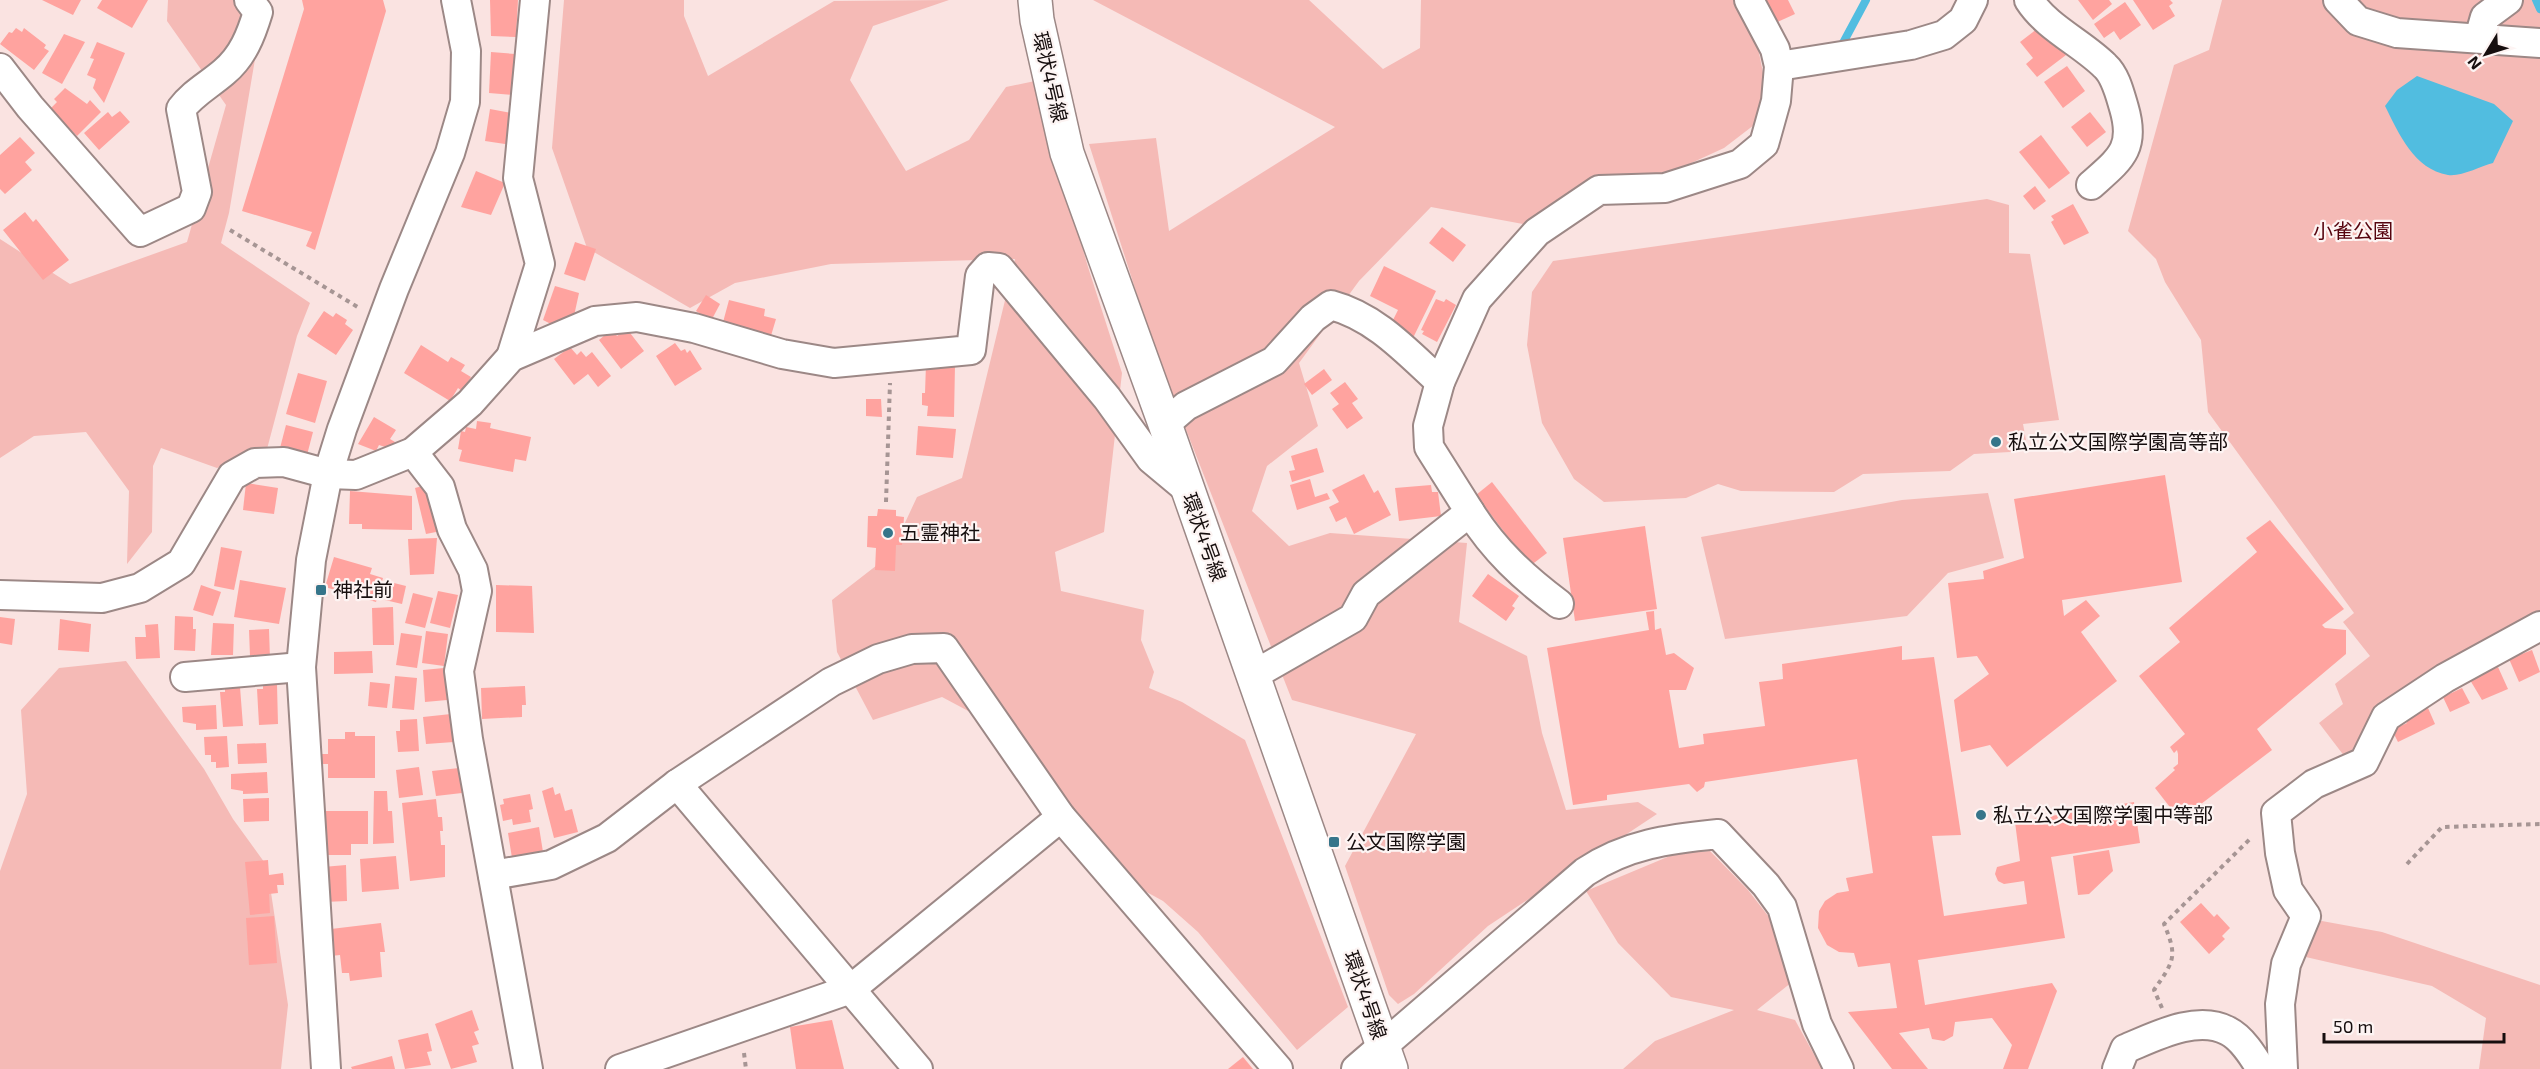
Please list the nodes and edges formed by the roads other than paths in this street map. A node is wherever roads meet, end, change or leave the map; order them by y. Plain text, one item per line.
1 (249, 0) edge
2 (456, 0) edge
3 (535, 0) edge
4 (1035, 0) edge
5 (1749, 0) edge
6 (1973, 0) edge
7 (2029, 0) edge
8 (2338, 0) edge
9 (2508, 0) edge
10 (2479, 38) junction
11 (2540, 43) edge
12 (1779, 66) junction
13 (0, 68) edge
14 (2091, 185) dead end
15 (511, 357) junction
16 (1440, 382) junction
17 (1165, 424) junction
18 (413, 452) junction
19 (328, 474) junction
20 (1186, 489) junction
21 (1470, 512) junction
22 (0, 595) edge
23 (1559, 604) dead end
24 (2540, 626) edge
25 (301, 667) junction
26 (1252, 676) junction
27 (184, 677) dead end
28 (677, 784) junction
29 (1061, 817) junction
30 (493, 876) junction
31 (851, 989) junction
32 (1386, 1057) edge
33 (1833, 1061) edge
34 (326, 1069) edge
35 (528, 1069) edge
36 (620, 1069) edge
37 (918, 1069) edge
38 (1278, 1069) edge
39 (1356, 1069) edge
40 (2117, 1069) edge
41 (2261, 1069) edge
42 (2283, 1069) edge

1 - 13 street
2 - 19 street
3 - 15 street
4 - 17 main road, 環状4号線
5 - 12 street
6 - 12 street
7 - 14 street
8 - 10 street
9 - 10 street
10 - 11 street
12 - 16 street
15 - 18 street
15 - 20 street
16 - 17 street
16 - 21 street
17 - 20 main road, 環状4号線
18 - 19 street
18 - 30 street
19 - 22 street
19 - 25 street
20 - 26 main road, 環状4号線
21 - 23 street
21 - 26 street
24 - 42 street
25 - 27 street
25 - 34 street
26 - 32 main road, 環状4号線
28 - 29 street
28 - 30 street
28 - 31 street
29 - 31 street
29 - 38 street
30 - 35 street
31 - 36 street
31 - 37 street
32 - 33 street
32 - 39 street
40 - 41 street

